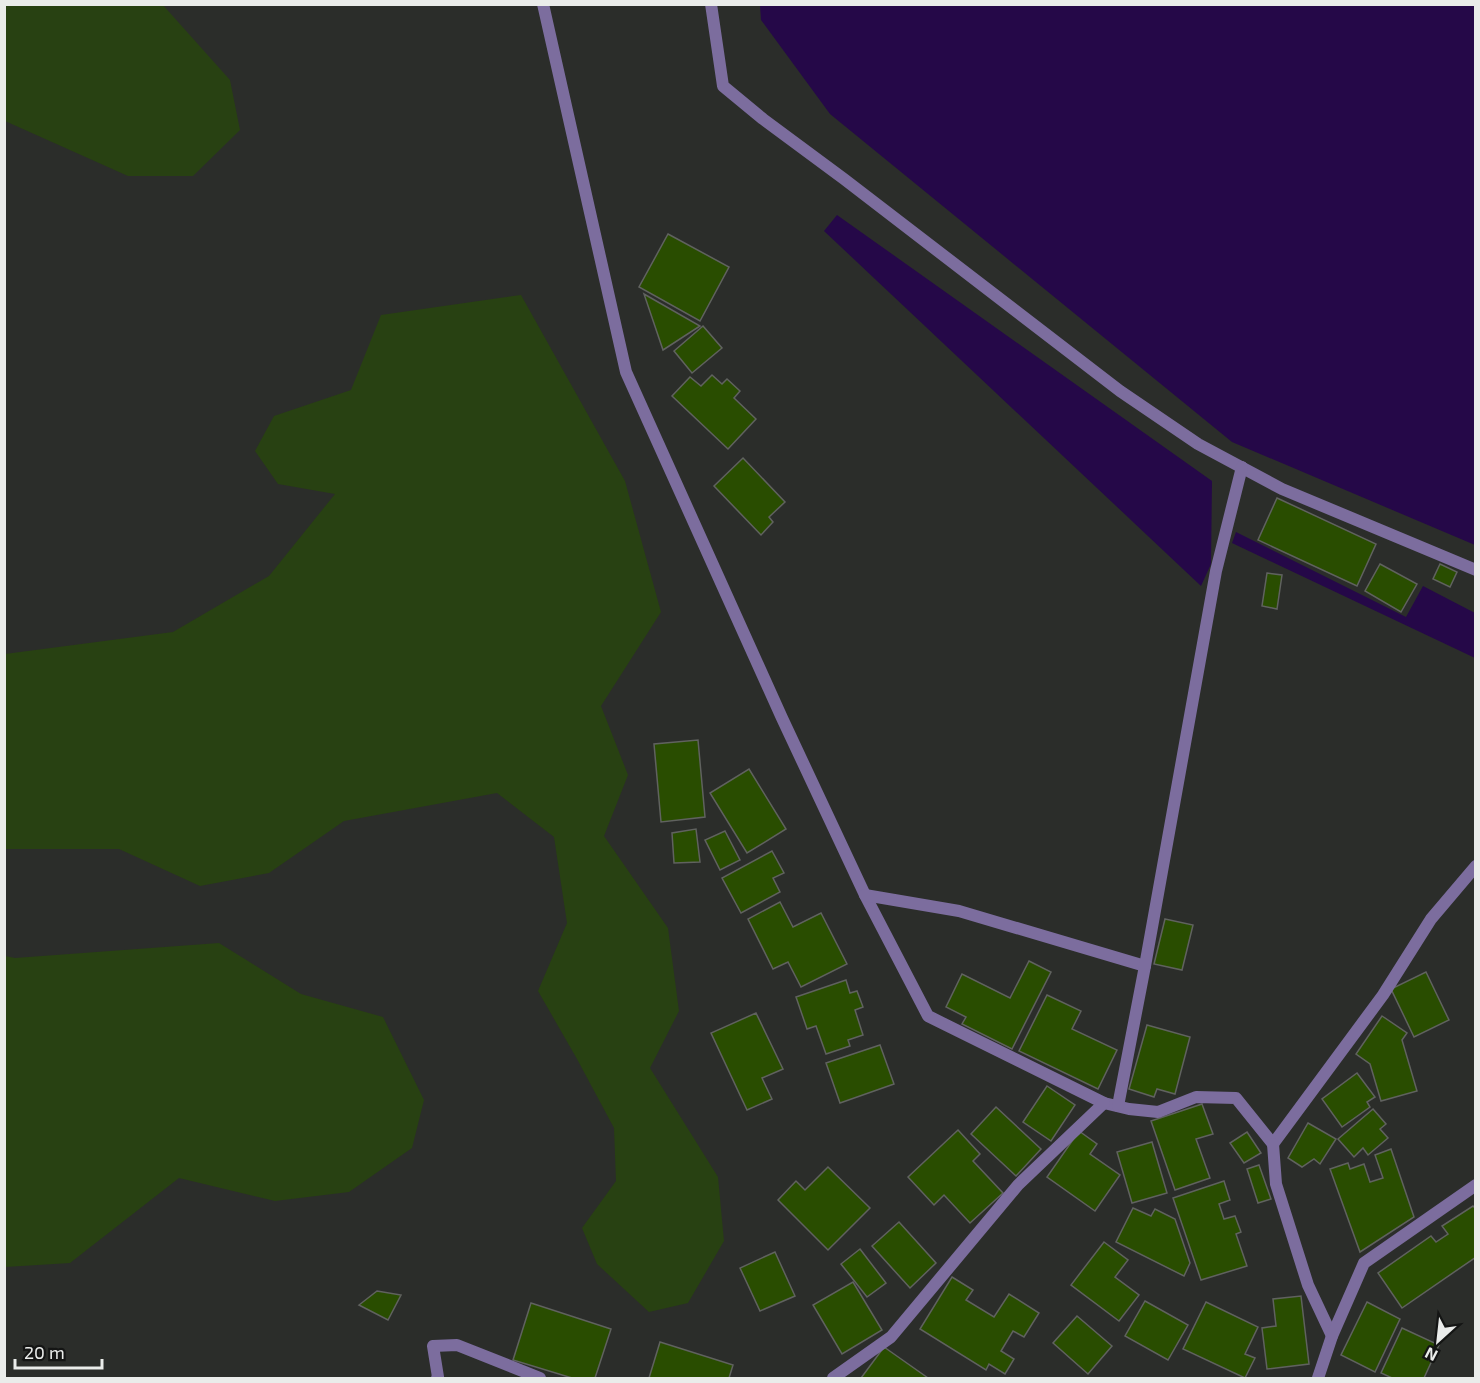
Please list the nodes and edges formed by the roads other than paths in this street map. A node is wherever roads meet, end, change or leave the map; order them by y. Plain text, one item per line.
1 (543, 4) edge
2 (711, 4) edge
3 (1242, 467) junction
4 (1476, 570) edge
5 (1476, 866) edge
6 (865, 895) junction
7 (1145, 966) junction
8 (1104, 1103) junction
9 (1118, 1106) junction
10 (1273, 1144) junction
11 (1476, 1185) edge
12 (1332, 1336) junction
13 (436, 1378) edge
14 (540, 1378) edge
15 (833, 1378) edge
16 (1318, 1378) edge

1 - 6 street
2 - 3 street
3 - 4 street
3 - 7 street
5 - 10 street
6 - 7 street
6 - 8 street
7 - 9 street
8 - 9 street
8 - 15 street
9 - 10 street
10 - 12 street
11 - 12 street
12 - 16 street
13 - 14 street

